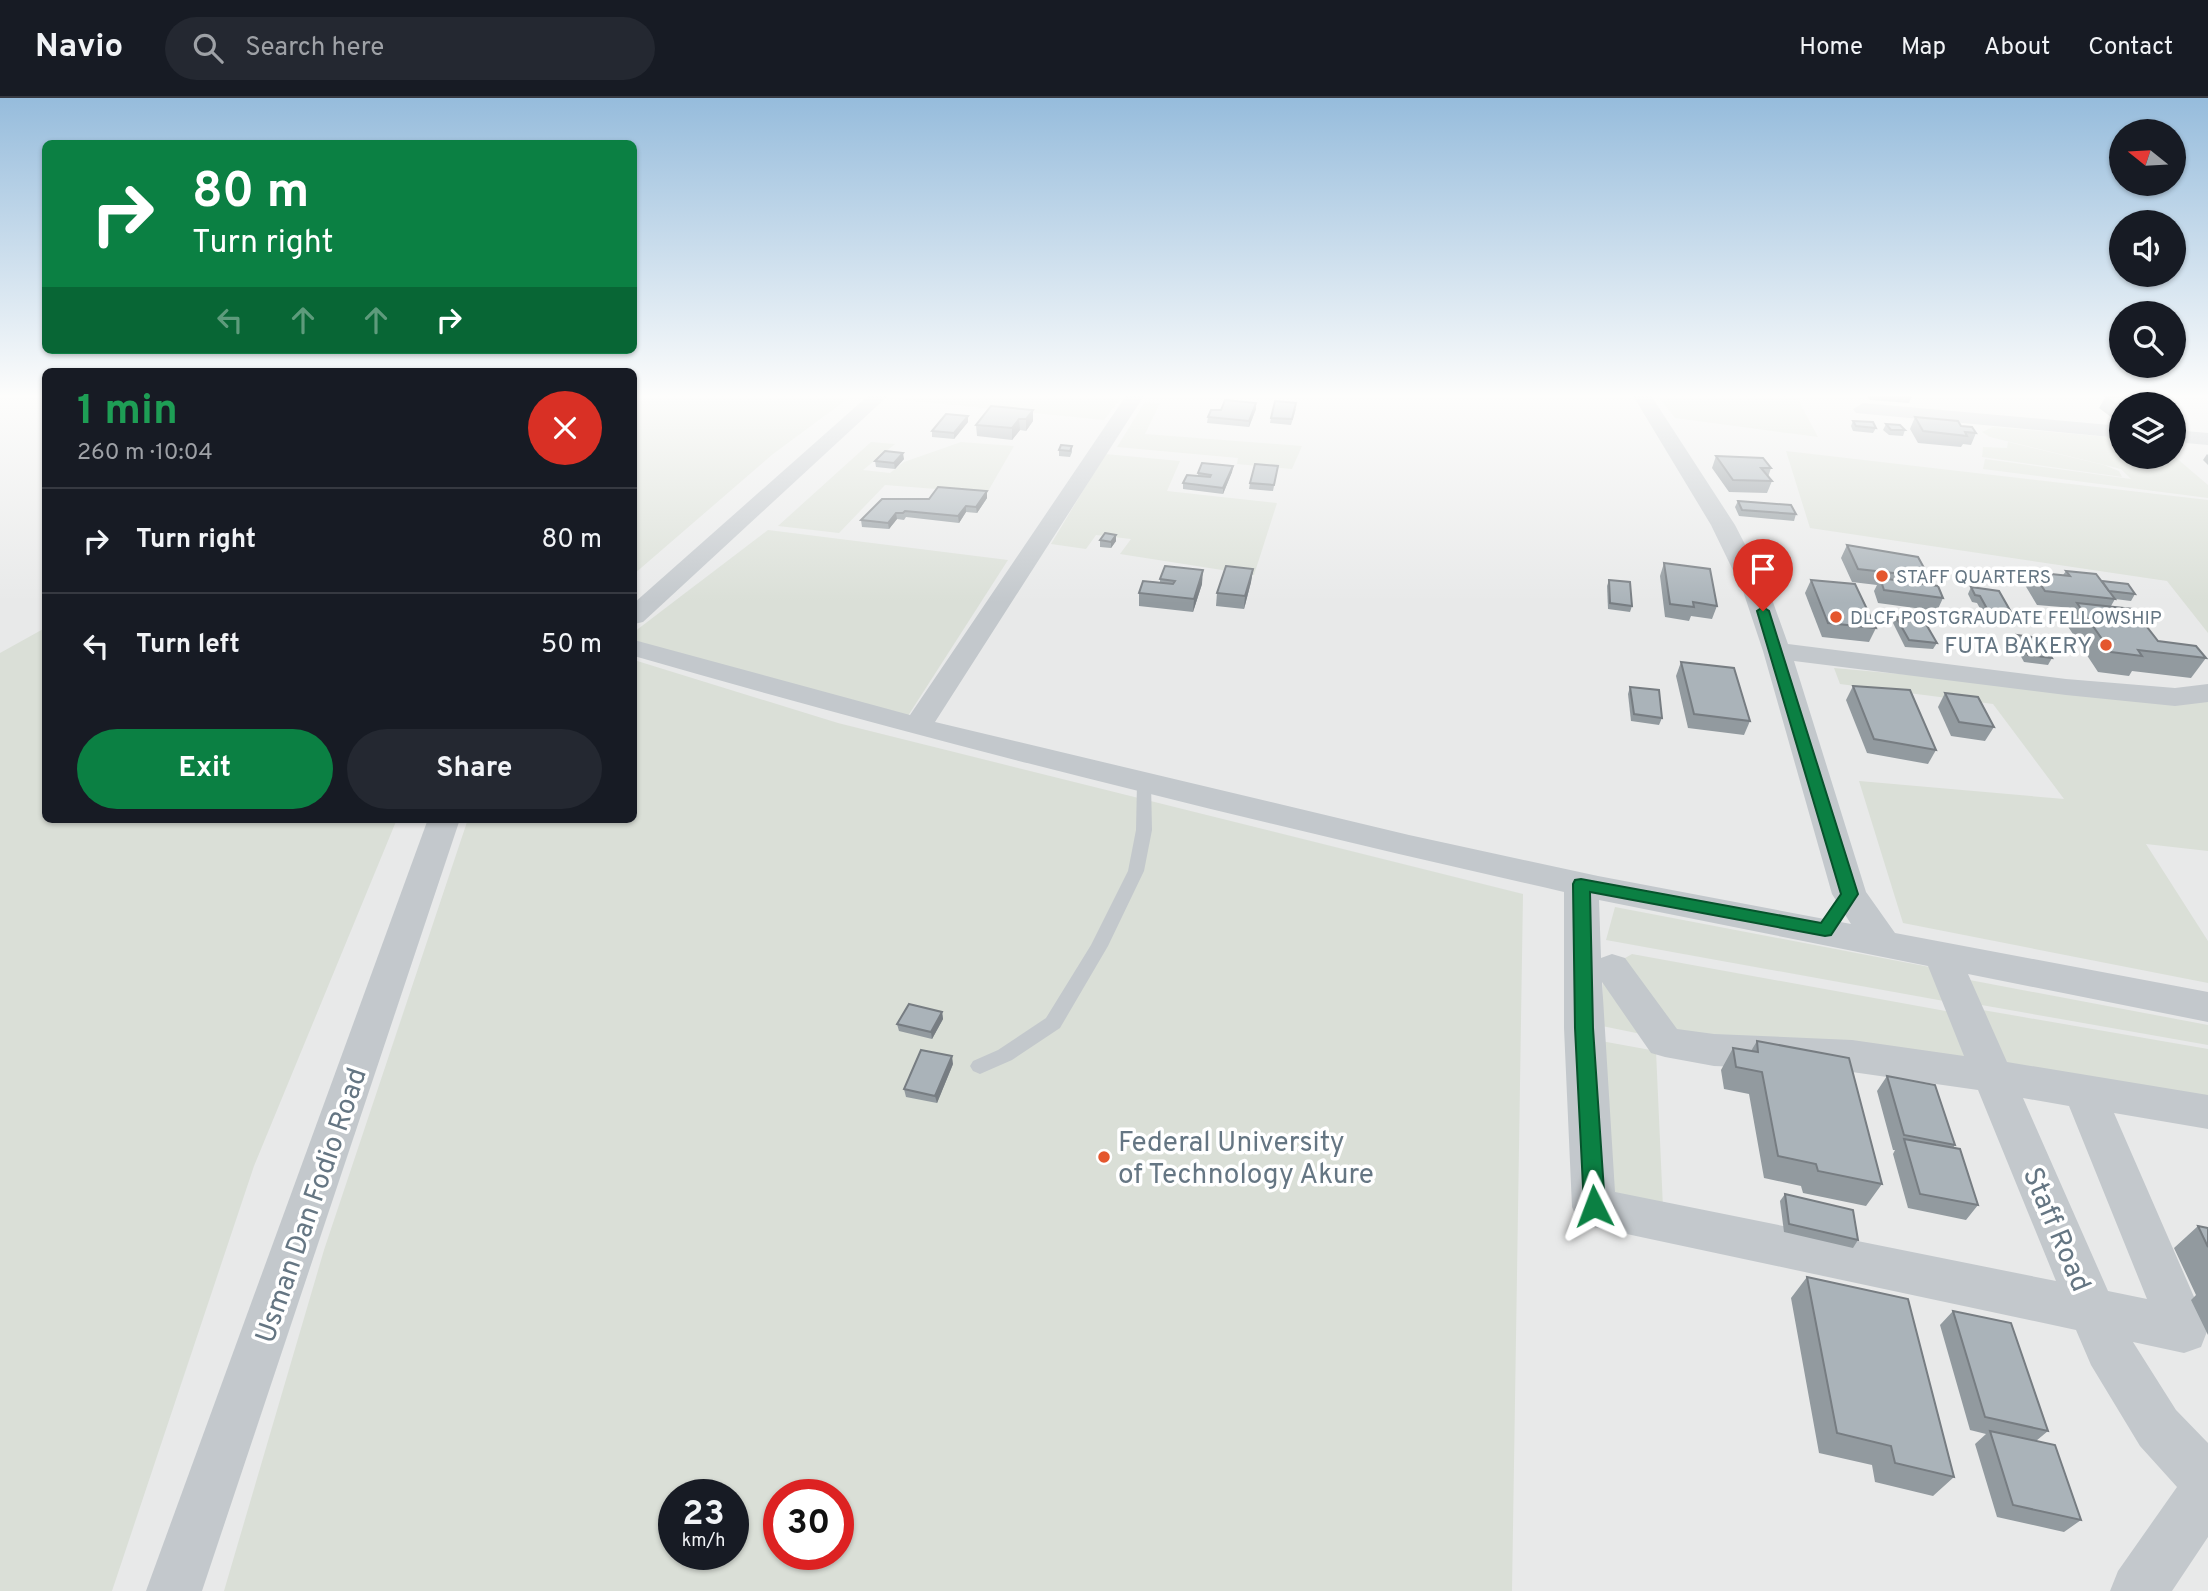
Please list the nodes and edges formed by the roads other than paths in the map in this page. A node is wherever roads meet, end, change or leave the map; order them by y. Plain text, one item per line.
1 (803, 464) edge
2 (1090, 464) edge
3 (1685, 464) edge
4 (637, 613) edge
5 (637, 649) edge
6 (1777, 651) junction
7 (2208, 693) edge
8 (917, 726) junction
9 (1144, 783) junction
10 (443, 823) edge
11 (1581, 884) junction
12 (1849, 894) junction
13 (1825, 930) junction
14 (1884, 945) junction
15 (1942, 956) junction
16 (1612, 968) dead end
17 (2208, 1007) edge
18 (980, 1066) dead end
19 (1994, 1078) junction
20 (2085, 1093) junction
21 (2208, 1112) edge
22 (2092, 1310) junction
23 (2208, 1481) edge
24 (2208, 1490) edge
25 (174, 1591) edge
26 (2138, 1591) edge

1 - 4 street
2 - 8 street
3 - 6 street
5 - 8 street
6 - 7 street
6 - 12 street
8 - 9 street
9 - 11 street
9 - 18 lane
10 - 25 street, Usman Dan Fodio Road
11 - 13 street
11 - 22 street
12 - 13 street
12 - 14 street
13 - 14 street
14 - 15 street
15 - 17 street
15 - 19 street, Staff Road
16 - 19 street
19 - 20 street
19 - 22 street, Staff Road
20 - 21 street
20 - 22 street
22 - 23 street, Staff Road
24 - 26 street

